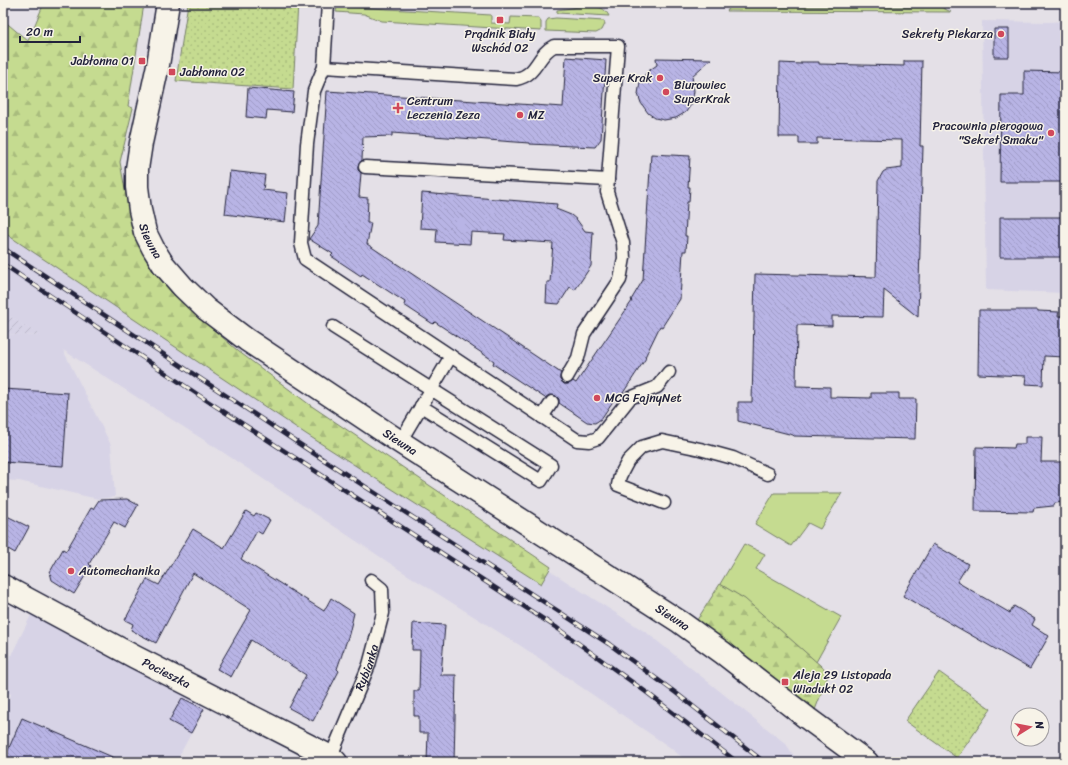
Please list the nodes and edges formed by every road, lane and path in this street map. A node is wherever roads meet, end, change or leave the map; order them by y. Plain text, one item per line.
1 (168, 3) edge
2 (328, 3) edge
3 (324, 67) junction
4 (365, 167) dead end
5 (608, 180) junction
6 (333, 327) dead end
7 (451, 356) junction
8 (669, 372) dead end
9 (567, 377) dead end
10 (431, 390) junction
11 (552, 402) dead end
12 (421, 406) junction
13 (542, 417) junction
14 (400, 442) junction
15 (768, 474) dead end
16 (664, 503) dead end
17 (371, 580) dead end
18 (3, 586) edge
19 (332, 760) edge
20 (867, 762) edge

1 - 14 street, Siewna
2 - 3 lane
3 - 5 lane
3 - 7 lane
4 - 5 lane
5 - 9 lane
6 - 10 lane
7 - 10 lane
7 - 13 lane
8 - 13 lane
10 - 12 lane
10 - 12 lane
11 - 13 lane
12 - 14 lane
14 - 20 street, Siewna
15 - 16 lane
17 - 19 lane, Rybianka
18 - 19 street, Pocieszka

